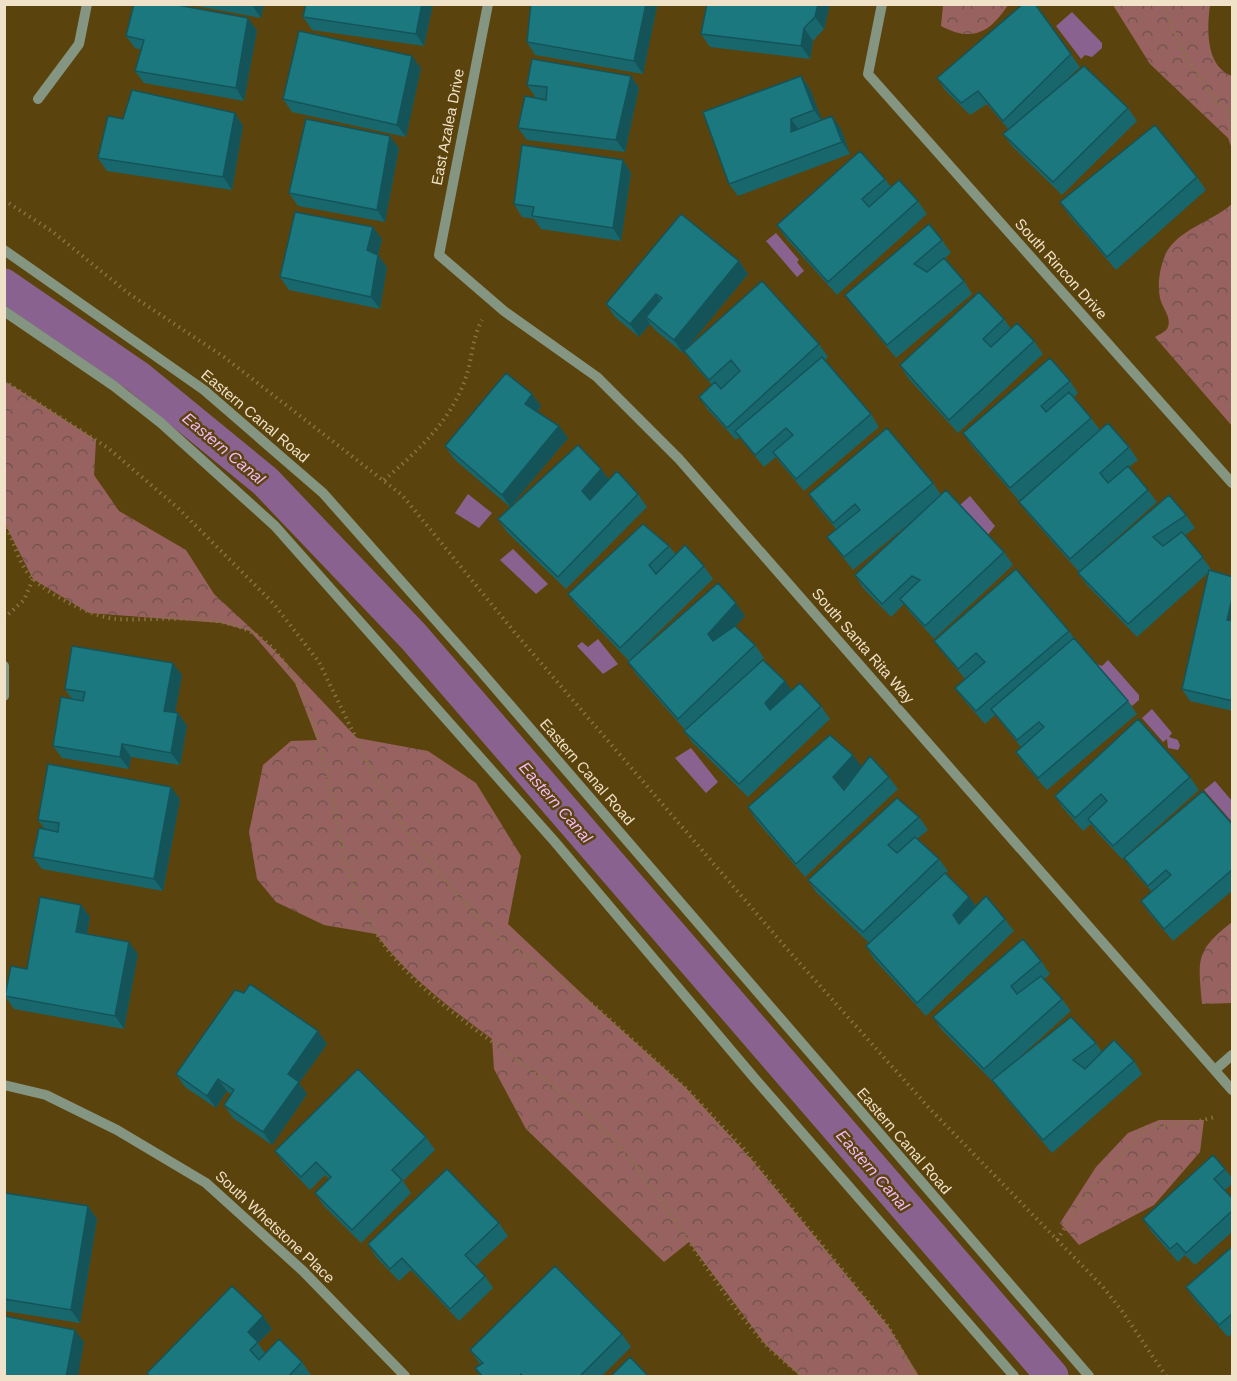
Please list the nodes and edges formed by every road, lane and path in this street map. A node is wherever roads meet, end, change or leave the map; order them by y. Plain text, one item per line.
1 (87, 4) edge
2 (488, 4) edge
3 (882, 4) edge
4 (1163, 4) edge
5 (38, 99) dead end
6 (1233, 116) edge
7 (4, 200) edge
8 (4, 250) edge
9 (439, 255) joint
10 (493, 302) junction
11 (4, 311) edge
12 (4, 381) edge
13 (384, 480) junction
14 (1233, 483) edge
15 (4, 522) edge
16 (33, 579) junction
17 (4, 618) edge
18 (4, 666) edge
19 (4, 696) edge
20 (1233, 1055) edge
21 (1215, 1070) junction
22 (4, 1085) edge
23 (1233, 1090) edge
24 (1215, 1117) dead end
25 (1057, 1240) junction
26 (405, 1377) edge
27 (803, 1377) edge
28 (916, 1377) edge
29 (1014, 1377) edge
30 (1089, 1377) edge
31 (1167, 1377) edge

1 - 5 street
2 - 9 street, East Azalea Drive
3 - 14 street, South Rincon Drive
4 - 6 path
7 - 13 path
8 - 30 street, Eastern Canal Road
9 - 10 street, South Santa Rita Way
10 - 13 path
10 - 21 street, South Santa Rita Way
11 - 29 street
12 - 28 path
13 - 25 path
15 - 16 path
16 - 17 path
16 - 27 path
18 - 19 street
20 - 21 street
21 - 23 street, South Santa Rita Way
22 - 26 street, South Whetstone Place
24 - 25 path
25 - 31 path

